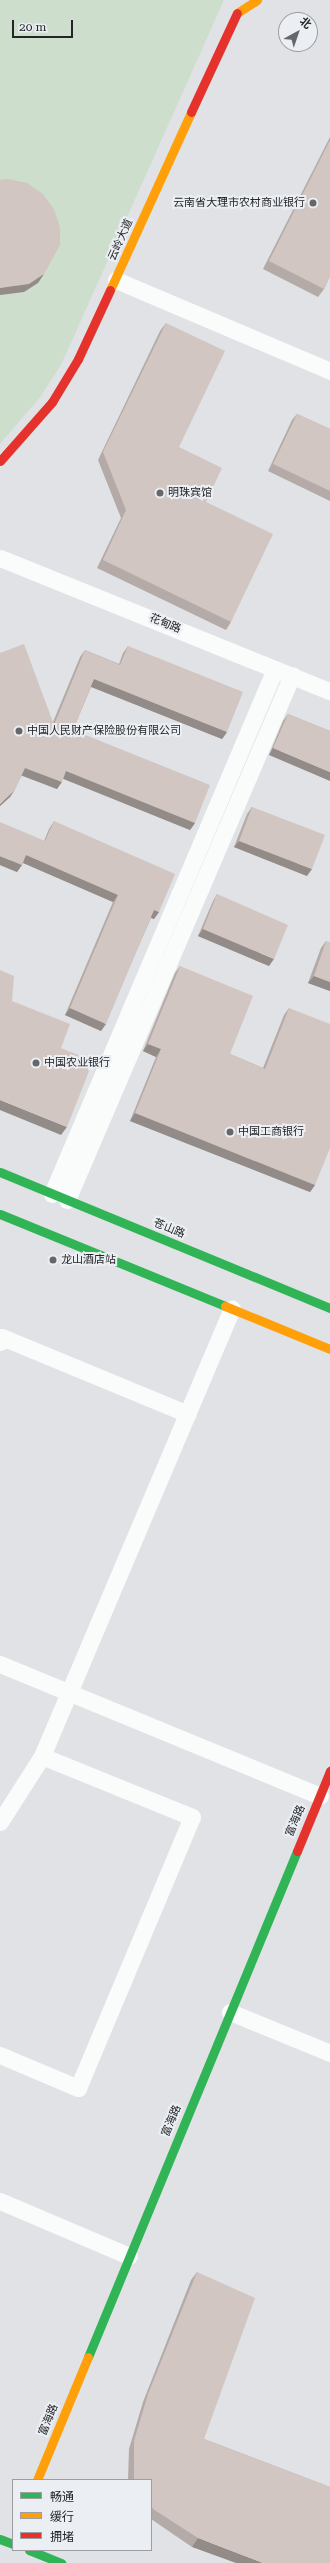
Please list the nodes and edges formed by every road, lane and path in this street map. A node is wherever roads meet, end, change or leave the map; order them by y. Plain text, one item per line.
1 (235, 0) edge
2 (257, 0) edge
3 (237, 13) junction
4 (116, 280) junction
5 (330, 371) edge
6 (0, 462) edge
7 (0, 558) edge
8 (275, 668) junction
9 (292, 675) junction
10 (330, 690) edge
11 (0, 1172) edge
12 (52, 1194) junction
13 (67, 1200) junction
14 (0, 1214) edge
15 (330, 1308) edge
16 (232, 1309) junction
17 (0, 1342) edge
18 (330, 1349) edge
19 (188, 1414) junction
20 (0, 1664) edge
21 (67, 1691) junction
22 (42, 1756) junction
23 (330, 1771) edge
24 (320, 1796) junction
25 (0, 1822) edge
26 (230, 2012) junction
27 (330, 2053) edge
28 (0, 2055) edge
29 (0, 2201) edge
30 (129, 2256) junction
31 (37, 2479) edge
32 (0, 2539) edge
33 (12, 2542) edge
34 (32, 2551) edge
35 (62, 2563) edge

1 - 3 main road
2 - 3 main road
3 - 4 main road, 云岭大道
4 - 5 street
4 - 6 main road, 云岭大道
7 - 8 street, 花甸路
8 - 9 street, 花甸路
8 - 12 street
9 - 10 street, 花甸路
9 - 13 street
11 - 12 main road, 苍山路
12 - 13 main road, 苍山路
13 - 15 main road, 苍山路
14 - 16 main road
16 - 18 main road
16 - 19 street
17 - 19 street
19 - 21 street
20 - 21 street
21 - 22 street
21 - 24 street
22 - 25 street
22 - 28 street
23 - 24 main road, 富海路
24 - 26 main road, 富海路
26 - 27 street
26 - 30 main road, 富海路
29 - 30 street
30 - 31 main road, 富海路
32 - 33 main road
34 - 35 main road

